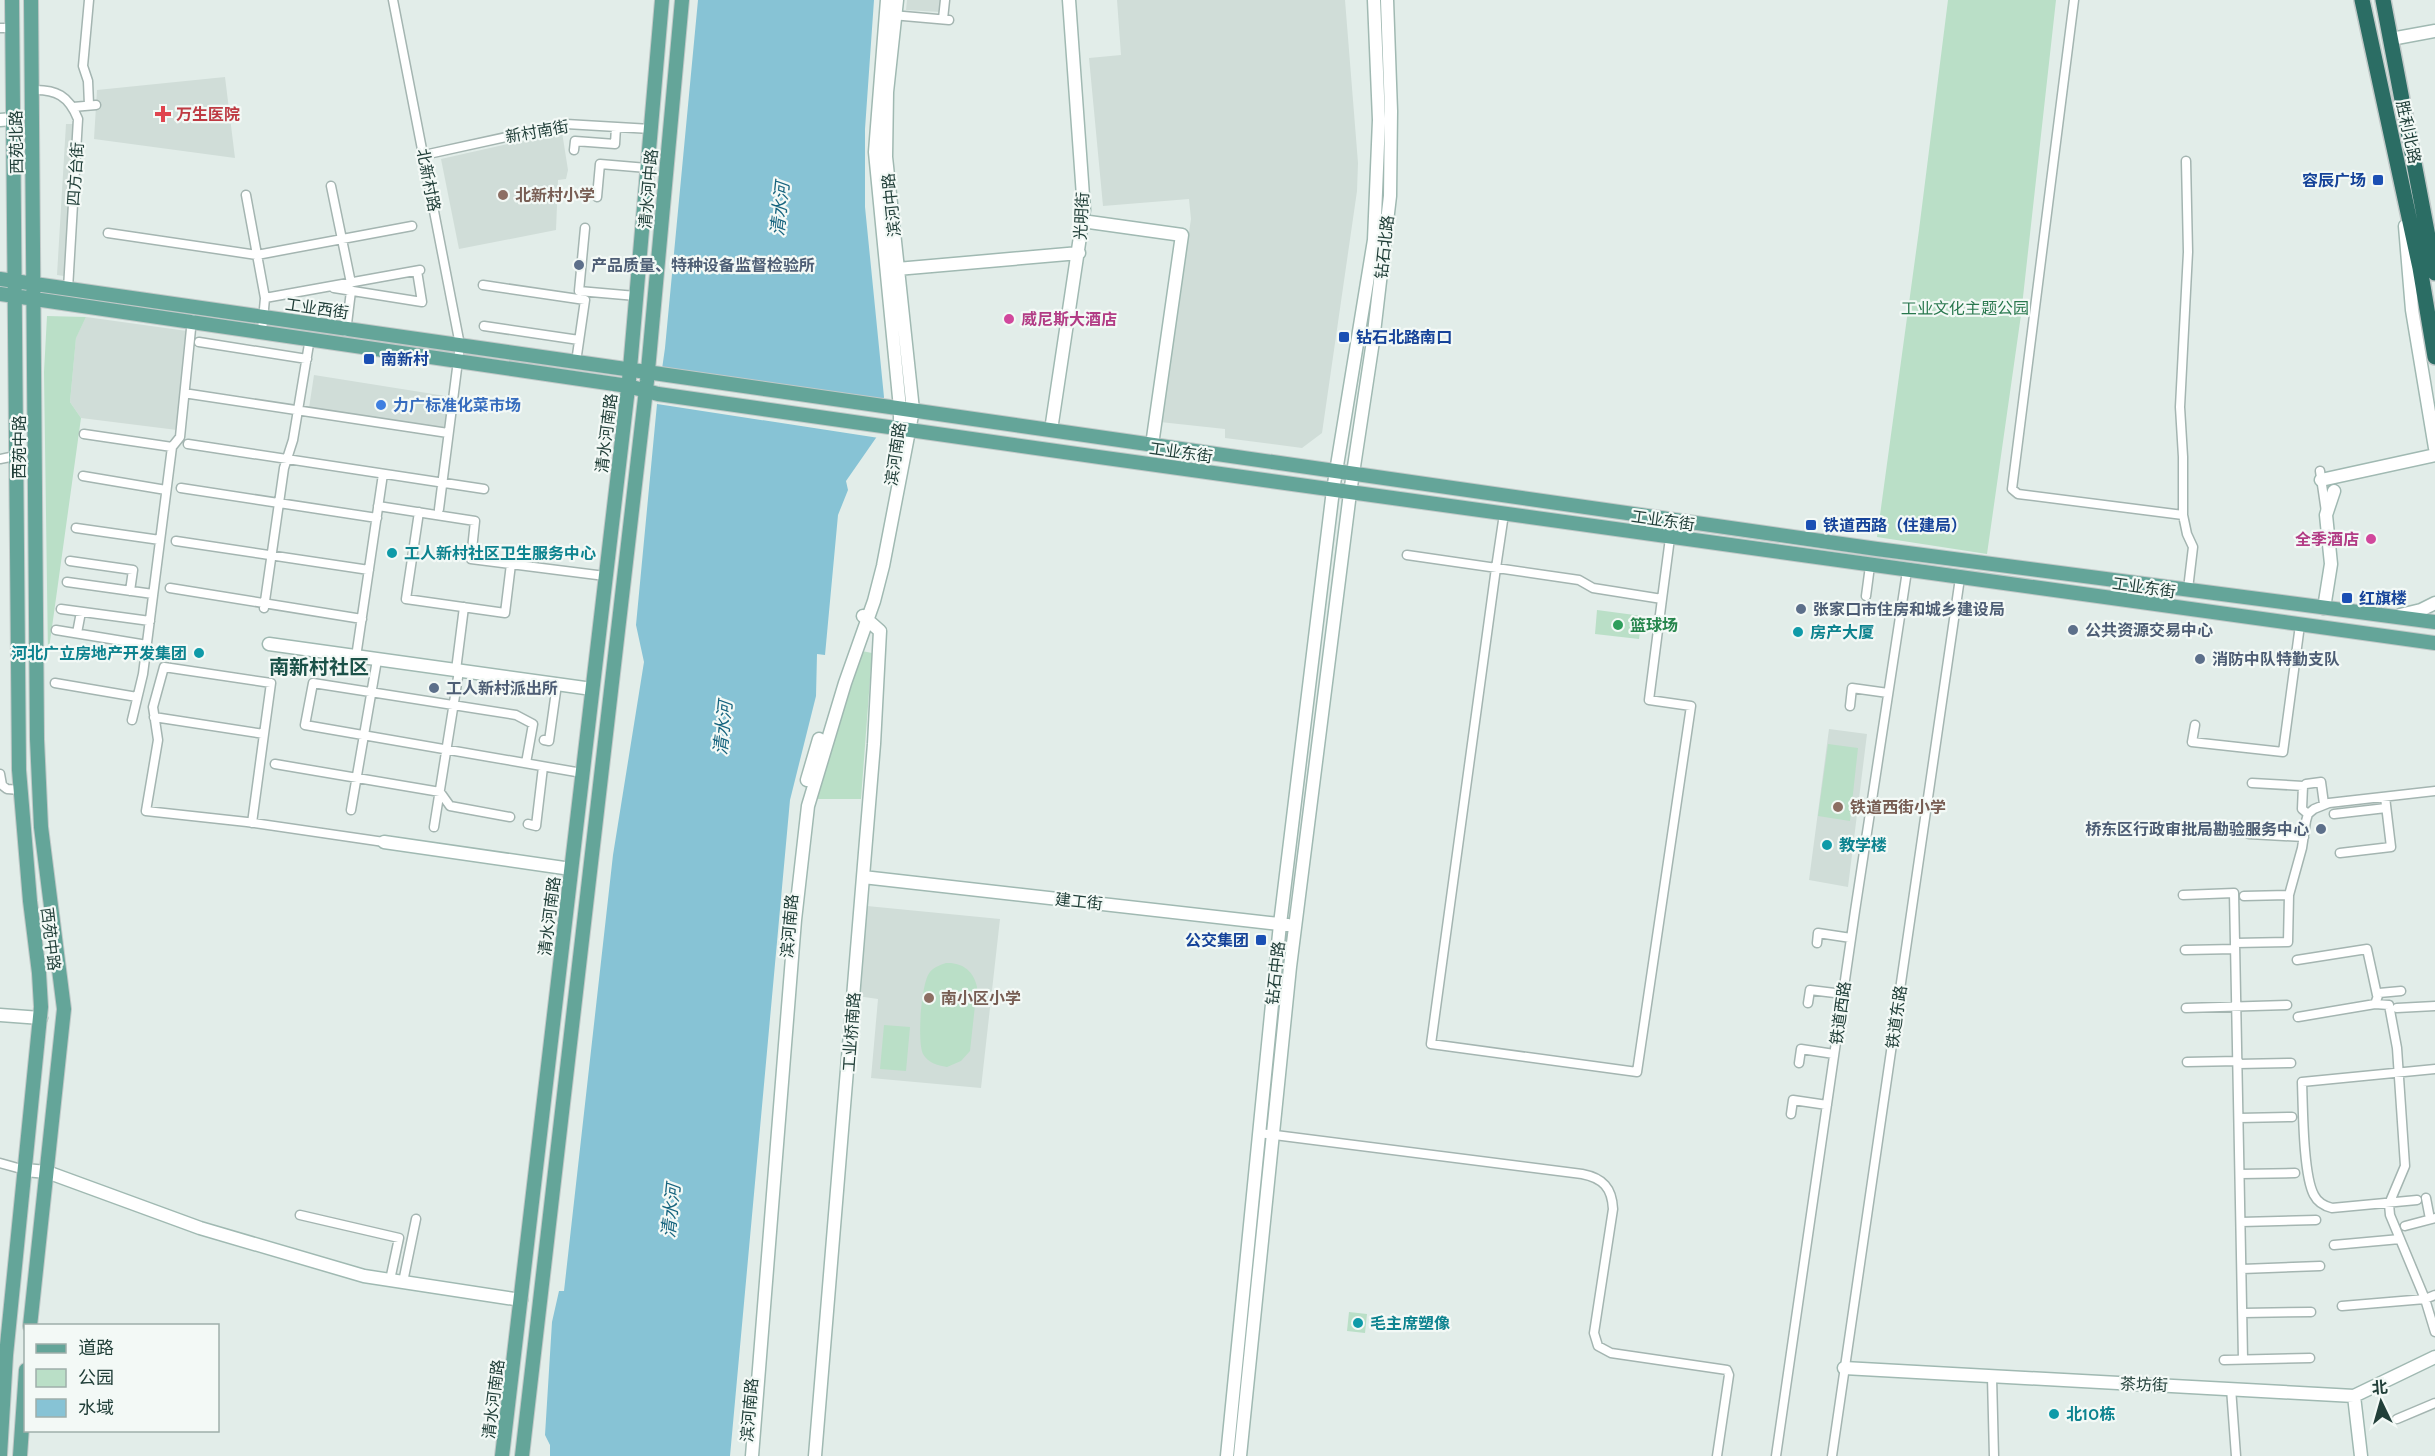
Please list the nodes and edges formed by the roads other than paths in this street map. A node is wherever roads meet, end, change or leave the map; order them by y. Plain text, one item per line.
1 (12, 0) edge
2 (30, 0) edge
3 (89, 0) edge
4 (393, 0) edge
5 (662, 0) edge
6 (682, 0) edge
7 (886, 0) edge
8 (897, 0) edge
9 (945, 0) edge
10 (1069, 0) edge
11 (1374, 0) edge
12 (1387, 0) edge
13 (2074, 0) edge
14 (2362, 0) edge
15 (2383, 0) edge
16 (890, 14) junction
17 (6, 28) edge
18 (2435, 31) edge
19 (2391, 39) junction
20 (32, 90) junction
21 (73, 107) junction
22 (7, 119) edge
23 (616, 127) junction
24 (651, 129) junction
25 (574, 150) dead end
26 (424, 154) junction
27 (2186, 161) dead end
28 (647, 168) junction
29 (331, 186) dead end
30 (2420, 186) junction
31 (2403, 189) junction
32 (246, 195) dead end
33 (597, 197) dead end
34 (1082, 221) junction
35 (412, 226) dead end
36 (585, 228) dead end
37 (2435, 232) edge
38 (108, 233) dead end
39 (343, 239) junction
40 (1079, 253) junction
41 (257, 255) junction
42 (897, 269) junction
43 (2435, 273) edge
44 (0, 279) edge
45 (15, 282) junction
46 (34, 284) junction
47 (483, 285) dead end
48 (351, 287) junction
49 (68, 289) junction
50 (0, 294) edge
51 (15, 296) junction
52 (636, 297) junction
53 (266, 298) junction
54 (34, 299) junction
55 (193, 307) junction
56 (191, 321) junction
57 (263, 324) junction
58 (484, 326) dead end
59 (347, 329) junction
60 (310, 338) junction
61 (579, 340) junction
62 (199, 342) dead end
63 (345, 344) junction
64 (460, 345) junction
65 (632, 347) junction
66 (2435, 357) edge
67 (307, 359) junction
68 (649, 359) junction
69 (457, 360) junction
70 (576, 362) junction
71 (597, 365) junction
72 (661, 374) junction
73 (629, 378) junction
74 (597, 381) junction
75 (650, 388) junction
76 (190, 394) dead end
77 (901, 408) junction
78 (298, 411) junction
79 (624, 416) junction
80 (905, 430) junction
81 (1051, 430) junction
82 (448, 433) junction
83 (84, 434) dead end
84 (188, 444) dead end
85 (1152, 445) junction
86 (172, 447) junction
87 (2435, 448) edge
88 (2435, 455) edge
89 (15, 456) junction
90 (0, 459) edge
91 (287, 459) junction
92 (2409, 461) junction
93 (1336, 471) junction
94 (2397, 472) dead end
95 (1354, 473) junction
96 (383, 474) junction
97 (2320, 475) joint
98 (83, 476) dead end
99 (442, 483) junction
100 (181, 488) dead end
101 (484, 489) dead end
102 (166, 490) junction
103 (1333, 490) junction
104 (2334, 490) dead end
105 (1350, 493) junction
106 (279, 504) junction
107 (378, 506) junction
108 (439, 509) dead end
109 (419, 512) junction
110 (1504, 514) junction
111 (2183, 515) junction
112 (2326, 515) junction
113 (377, 518) junction
114 (76, 528) dead end
115 (1670, 538) junction
116 (160, 540) junction
117 (176, 541) dead end
118 (272, 555) junction
119 (1407, 555) dead end
120 (70, 561) dead end
121 (511, 564) junction
122 (1870, 566) junction
123 (1496, 568) junction
124 (369, 570) junction
125 (1907, 571) junction
126 (605, 576) junction
127 (1960, 578) junction
128 (67, 582) dead end
129 (2159, 586) junction
130 (170, 588) dead end
131 (2188, 590) junction
132 (130, 591) junction
133 (153, 594) junction
134 (2225, 594) junction
135 (1866, 596) dead end
136 (1662, 599) junction
137 (2435, 603) edge
138 (2156, 605) junction
139 (265, 606) junction
140 (464, 607) junction
141 (2324, 608) junction
142 (60, 609) dead end
143 (81, 612) junction
144 (2222, 614) junction
145 (865, 617) junction
146 (2392, 617) junction
147 (362, 619) junction
148 (150, 621) junction
149 (2435, 622) edge
150 (2300, 625) junction
151 (56, 630) dead end
152 (77, 633) junction
153 (2435, 643) edge
154 (269, 644) dead end
155 (147, 645) junction
156 (356, 657) junction
157 (377, 660) junction
158 (457, 671) junction
159 (55, 683) dead end
160 (556, 684) junction
161 (592, 689) junction
162 (371, 692) junction
163 (1888, 693) junction
164 (137, 697) junction
165 (453, 705) junction
166 (1850, 706) dead end
167 (154, 717) junction
168 (132, 720) dead end
169 (2195, 725) dead end
170 (264, 734) junction
171 (364, 735) junction
172 (544, 740) dead end
173 (447, 750) junction
174 (275, 764) dead end
175 (526, 764) junction
176 (543, 767) junction
177 (582, 773) junction
178 (0, 774) edge
179 (356, 778) junction
180 (2252, 783) dead end
181 (2306, 784) dead end
182 (21, 790) junction
183 (2435, 791) edge
184 (440, 792) junction
185 (2385, 797) junction
186 (2324, 804) junction
187 (2386, 808) junction
188 (351, 810) dead end
189 (2308, 814) junction
190 (2334, 814) dead end
191 (510, 817) dead end
192 (252, 823) junction
193 (528, 824) dead end
194 (434, 827) dead end
195 (2249, 834) dead end
196 (2304, 837) junction
197 (384, 842) joint
198 (2340, 853) dead end
199 (571, 869) junction
200 (863, 877) junction
201 (2183, 895) dead end
202 (2289, 895) junction
203 (2244, 896) dead end
204 (1280, 924) junction
205 (1296, 926) junction
206 (1851, 938) junction
207 (1817, 943) dead end
208 (2235, 946) junction
209 (2185, 950) dead end
210 (2297, 960) dead end
211 (2400, 991) dead end
212 (1843, 994) junction
213 (2377, 994) junction
214 (1808, 1003) dead end
215 (2375, 1004) junction
216 (2287, 1005) dead end
217 (2435, 1006) edge
218 (2236, 1007) junction
219 (2186, 1008) dead end
220 (2397, 1008) dead end
221 (0, 1015) edge
222 (2298, 1017) dead end
223 (41, 1018) junction
224 (1834, 1054) junction
225 (2187, 1062) dead end
226 (1799, 1063) dead end
227 (2238, 1063) junction
228 (2291, 1063) dead end
229 (2435, 1069) edge
230 (2399, 1072) junction
231 (1827, 1105) junction
232 (1791, 1114) dead end
233 (2292, 1117) dead end
234 (2239, 1118) junction
235 (1259, 1133) junction
236 (1272, 1134) junction
237 (0, 1163) edge
238 (25, 1170) junction
239 (47, 1172) junction
240 (2295, 1173) dead end
241 (2240, 1174) junction
242 (2390, 1204) junction
243 (300, 1215) dead end
244 (416, 1219) dead end
245 (2433, 1219) edge
246 (2316, 1220) dead end
247 (2241, 1222) junction
248 (2405, 1226) dead end
249 (2400, 1239) junction
250 (2334, 1245) dead end
251 (2320, 1266) dead end
252 (2242, 1269) junction
253 (396, 1281) junction
254 (2435, 1295) edge
255 (2425, 1299) junction
256 (521, 1300) junction
257 (2342, 1306) dead end
258 (2311, 1312) dead end
259 (2243, 1313) junction
260 (30, 1324) edge
261 (2435, 1332) edge
262 (2435, 1357) edge
263 (2310, 1358) dead end
264 (2224, 1359) dead end
265 (2243, 1359) junction
266 (1844, 1368) junction
267 (1992, 1377) junction
268 (2231, 1388) junction
269 (2354, 1396) junction
270 (24, 1399) edge
271 (2435, 1403) edge
272 (2397, 1419) dead end
273 (0, 1455) edge
274 (20, 1456) edge
275 (502, 1456) edge
276 (522, 1456) edge
277 (745, 1456) edge
278 (752, 1456) edge
279 (815, 1456) edge
280 (1227, 1456) edge
281 (1240, 1456) edge
282 (1717, 1456) edge
283 (1776, 1456) edge
284 (1832, 1456) edge
285 (1994, 1456) edge
286 (2236, 1456) edge
287 (2361, 1456) edge

1 - 17 main road, 西苑北路
2 - 20 main road, 西苑北路
3 - 21 street
4 - 26 street, 北新村路
5 - 24 main road, 清水河中路
6 - 68 main road, 清水河中路
7 - 16 main road, 滨河中路
8 - 16 main road, 滨河中路
9 - 16 street
10 - 34 main road, 光明街
11 - 93 main road, 钻石北路
12 - 95 main road, 钻石北路
13 - 111 street
14 - 31 highway, 胜利北路
15 - 19 highway, 胜利北路
16 - 42 main road, 滨河中路
16 - 77 main road, 滨河中路
17 - 22 main road, 西苑北路
18 - 19 main road
19 - 30 highway, 胜利北路
20 - 21 street
20 - 46 main road, 西苑北路
21 - 49 street, 四方台街
22 - 45 main road, 西苑北路
23 - 24 street, 新村南街
23 - 25 street
23 - 26 street, 新村南街
24 - 28 main road, 清水河中路
26 - 64 street, 北新村路
27 - 111 street
28 - 33 street
28 - 52 main road, 清水河中路
29 - 39 street
30 - 37 main road
30 - 43 highway, 胜利北路
31 - 66 highway, 胜利北路
31 - 87 main road
32 - 41 street
34 - 40 main road, 光明街
34 - 85 main road
35 - 39 street
36 - 52 street
38 - 41 street
39 - 41 street
39 - 48 street
40 - 42 main road
40 - 81 main road, 光明街
41 - 53 street
42 - 77 main road, 滨河中路
44 - 45 main road, 工业西街
45 - 46 main road, 工业西街
45 - 51 main road, 西苑中路
46 - 49 main road, 工业西街
46 - 54 main road, 西苑中路
47 - 61 street
48 - 48 street
48 - 53 street
48 - 59 street
49 - 55 main road, 工业西街
50 - 51 main road, 工业西街
51 - 54 main road, 工业西街
51 - 89 main road, 西苑中路
52 - 65 main road, 清水河中路
53 - 57 street
54 - 56 main road, 工业西街
54 - 239 main road, 西苑中路
55 - 56 street
55 - 57 main road, 工业西街
56 - 57 main road, 工业西街
56 - 86 street
57 - 59 main road, 工业西街
57 - 60 main road, 工业西街
58 - 61 street
59 - 63 street
59 - 64 main road, 工业西街
60 - 63 main road, 工业西街
60 - 67 street
61 - 70 street
62 - 67 street
63 - 69 main road, 工业西街
64 - 69 street, 北新村路
64 - 70 main road, 工业西街
65 - 71 main road
65 - 73 main road, 清水河中路
67 - 78 street
68 - 72 main road
68 - 75 main road, 清水河中路
69 - 74 main road, 工业西街
69 - 82 street, 北新村路
70 - 71 main road, 工业西街
71 - 73 main road, 工业西街
72 - 73 main road, 工业东街
72 - 77 main road, 工业东街
73 - 74 main road, 工业西街
73 - 75 main road, 工业东街
73 - 79 main road, 清水河南路
74 - 79 main road
75 - 80 main road, 工业东街
75 - 276 main road, 清水河南路
76 - 78 street
77 - 80 main road, 滨河南路
77 - 81 main road, 工业东街
78 - 82 street
78 - 91 street
79 - 126 main road, 清水河南路
80 - 103 main road, 工业东街
80 - 145 main road, 滨河南路
81 - 85 main road, 工业东街
82 - 99 street, 北新村路
83 - 86 street
84 - 91 street
85 - 93 main road, 工业东街
86 - 102 street
88 - 92 main road
89 - 90 street
89 - 182 main road, 西苑中路
91 - 96 street
91 - 106 street
92 - 94 main road
92 - 97 main road
93 - 95 main road, 工业东街
93 - 103 main road, 钻石北路
95 - 105 main road, 钻石北路
95 - 129 main road, 工业东街
96 - 99 street
96 - 107 street
97 - 112 street
98 - 102 street
99 - 101 street
99 - 108 street, 北新村路
100 - 106 street
102 - 116 street
103 - 105 main road, 工业东街
103 - 204 main road, 钻石中路
104 - 112 main road
105 - 110 main road, 工业东街
105 - 205 main road, 钻石中路
106 - 113 street
106 - 118 street
107 - 109 street
107 - 113 street
109 - 121 street
109 - 140 street
110 - 115 main road, 工业东街
110 - 123 street
111 - 131 street
112 - 141 main road
113 - 124 street
114 - 116 street
115 - 122 main road, 工业东街
115 - 136 street
116 - 133 street
117 - 118 street
118 - 124 street
118 - 139 street
119 - 123 street
120 - 132 street
121 - 126 street
121 - 140 street
122 - 125 main road, 工业东街
122 - 135 street
123 - 136 street
123 - 136 street
124 - 147 street
125 - 127 main road, 工业东街
125 - 163 street, 铁道西路
126 - 161 main road, 清水河南路
127 - 138 main road, 工业东街
127 - 266 street, 铁道东路
128 - 132 street
129 - 131 main road, 工业东街
129 - 138 main road
130 - 139 street
131 - 134 main road, 工业东街
132 - 133 street
133 - 148 street
134 - 141 main road, 工业东街
134 - 144 main road
137 - 146 main road
138 - 144 main road, 工业东街
139 - 147 street
140 - 158 street
141 - 146 main road, 工业东街
142 - 143 street
143 - 148 street
143 - 152 street
144 - 150 main road, 工业东街
145 - 200 main road, 工业桥南路
145 - 277 main road, 滨河南路
145 - 278 main road, 滨河南路
146 - 149 main road, 工业东街
147 - 156 street
148 - 155 street
150 - 153 main road, 工业东街
150 - 169 street
151 - 152 street
152 - 155 street
154 - 156 main road
155 - 164 street
156 - 157 main road
157 - 158 main road
157 - 162 street
158 - 160 main road
158 - 165 street
159 - 164 street
160 - 161 main road
160 - 172 street
161 - 177 main road, 清水河南路
162 - 165 street
162 - 171 street
162 - 171 street
163 - 166 street
163 - 206 street, 铁道西路
164 - 168 street
165 - 173 street
165 - 175 street
167 - 170 street
167 - 170 street
167 - 192 street
170 - 192 street
171 - 173 street
171 - 179 street
173 - 175 street
173 - 184 street
174 - 179 street
175 - 176 street
176 - 177 street
176 - 193 street
177 - 199 main road, 清水河南路
178 - 182 street
179 - 184 street
179 - 188 street
180 - 189 street
181 - 186 street
182 - 223 main road, 西苑中路
183 - 185 street
184 - 191 street
184 - 194 street
185 - 186 street
185 - 187 street
186 - 189 street
187 - 190 street
187 - 198 street
189 - 196 street
192 - 197 street
195 - 196 street
196 - 202 street
197 - 199 main road
199 - 256 main road, 清水河南路
200 - 204 main road, 建工街
200 - 279 main road, 工业桥南路
201 - 208 street
202 - 203 street
202 - 208 street
204 - 205 main road, 建工街
204 - 235 main road, 钻石中路
205 - 236 main road, 钻石中路
206 - 207 street
206 - 212 street, 铁道西路
208 - 209 street
208 - 218 street
210 - 213 street
211 - 213 street
212 - 214 street
212 - 224 street, 铁道西路
213 - 215 street
215 - 222 street
215 - 230 street
216 - 218 street
217 - 220 street
218 - 219 street
218 - 227 street
221 - 223 main road
223 - 238 main road, 西苑中路
224 - 226 street
224 - 231 street, 铁道西路
225 - 227 street
227 - 228 street
227 - 234 street
229 - 230 street
230 - 242 street
230 - 242 street
231 - 232 street
231 - 283 street, 铁道西路
233 - 234 street
234 - 241 street
235 - 236 street
235 - 280 main road, 钻石中路
236 - 281 main road, 钻石中路
236 - 282 street
237 - 238 street
238 - 239 main road
238 - 273 main road, 西苑中路
239 - 253 main road
239 - 260 main road, 西苑中路
240 - 241 street
241 - 247 street
242 - 245 street
242 - 249 street
243 - 253 street
244 - 253 street
245 - 248 street
246 - 247 street
247 - 252 street
249 - 250 street
249 - 255 street
251 - 252 street
252 - 259 street
253 - 256 main road
254 - 255 street
255 - 257 street
255 - 261 street
256 - 275 main road, 清水河南路
258 - 259 street
259 - 265 street
262 - 269 main road, 茶坊街
263 - 265 street
264 - 265 street
266 - 267 main road, 茶坊街
266 - 284 street, 铁道东路
267 - 268 main road, 茶坊街
267 - 285 street
268 - 269 main road, 茶坊街
268 - 286 street
269 - 287 main road
270 - 274 main road
271 - 272 street

